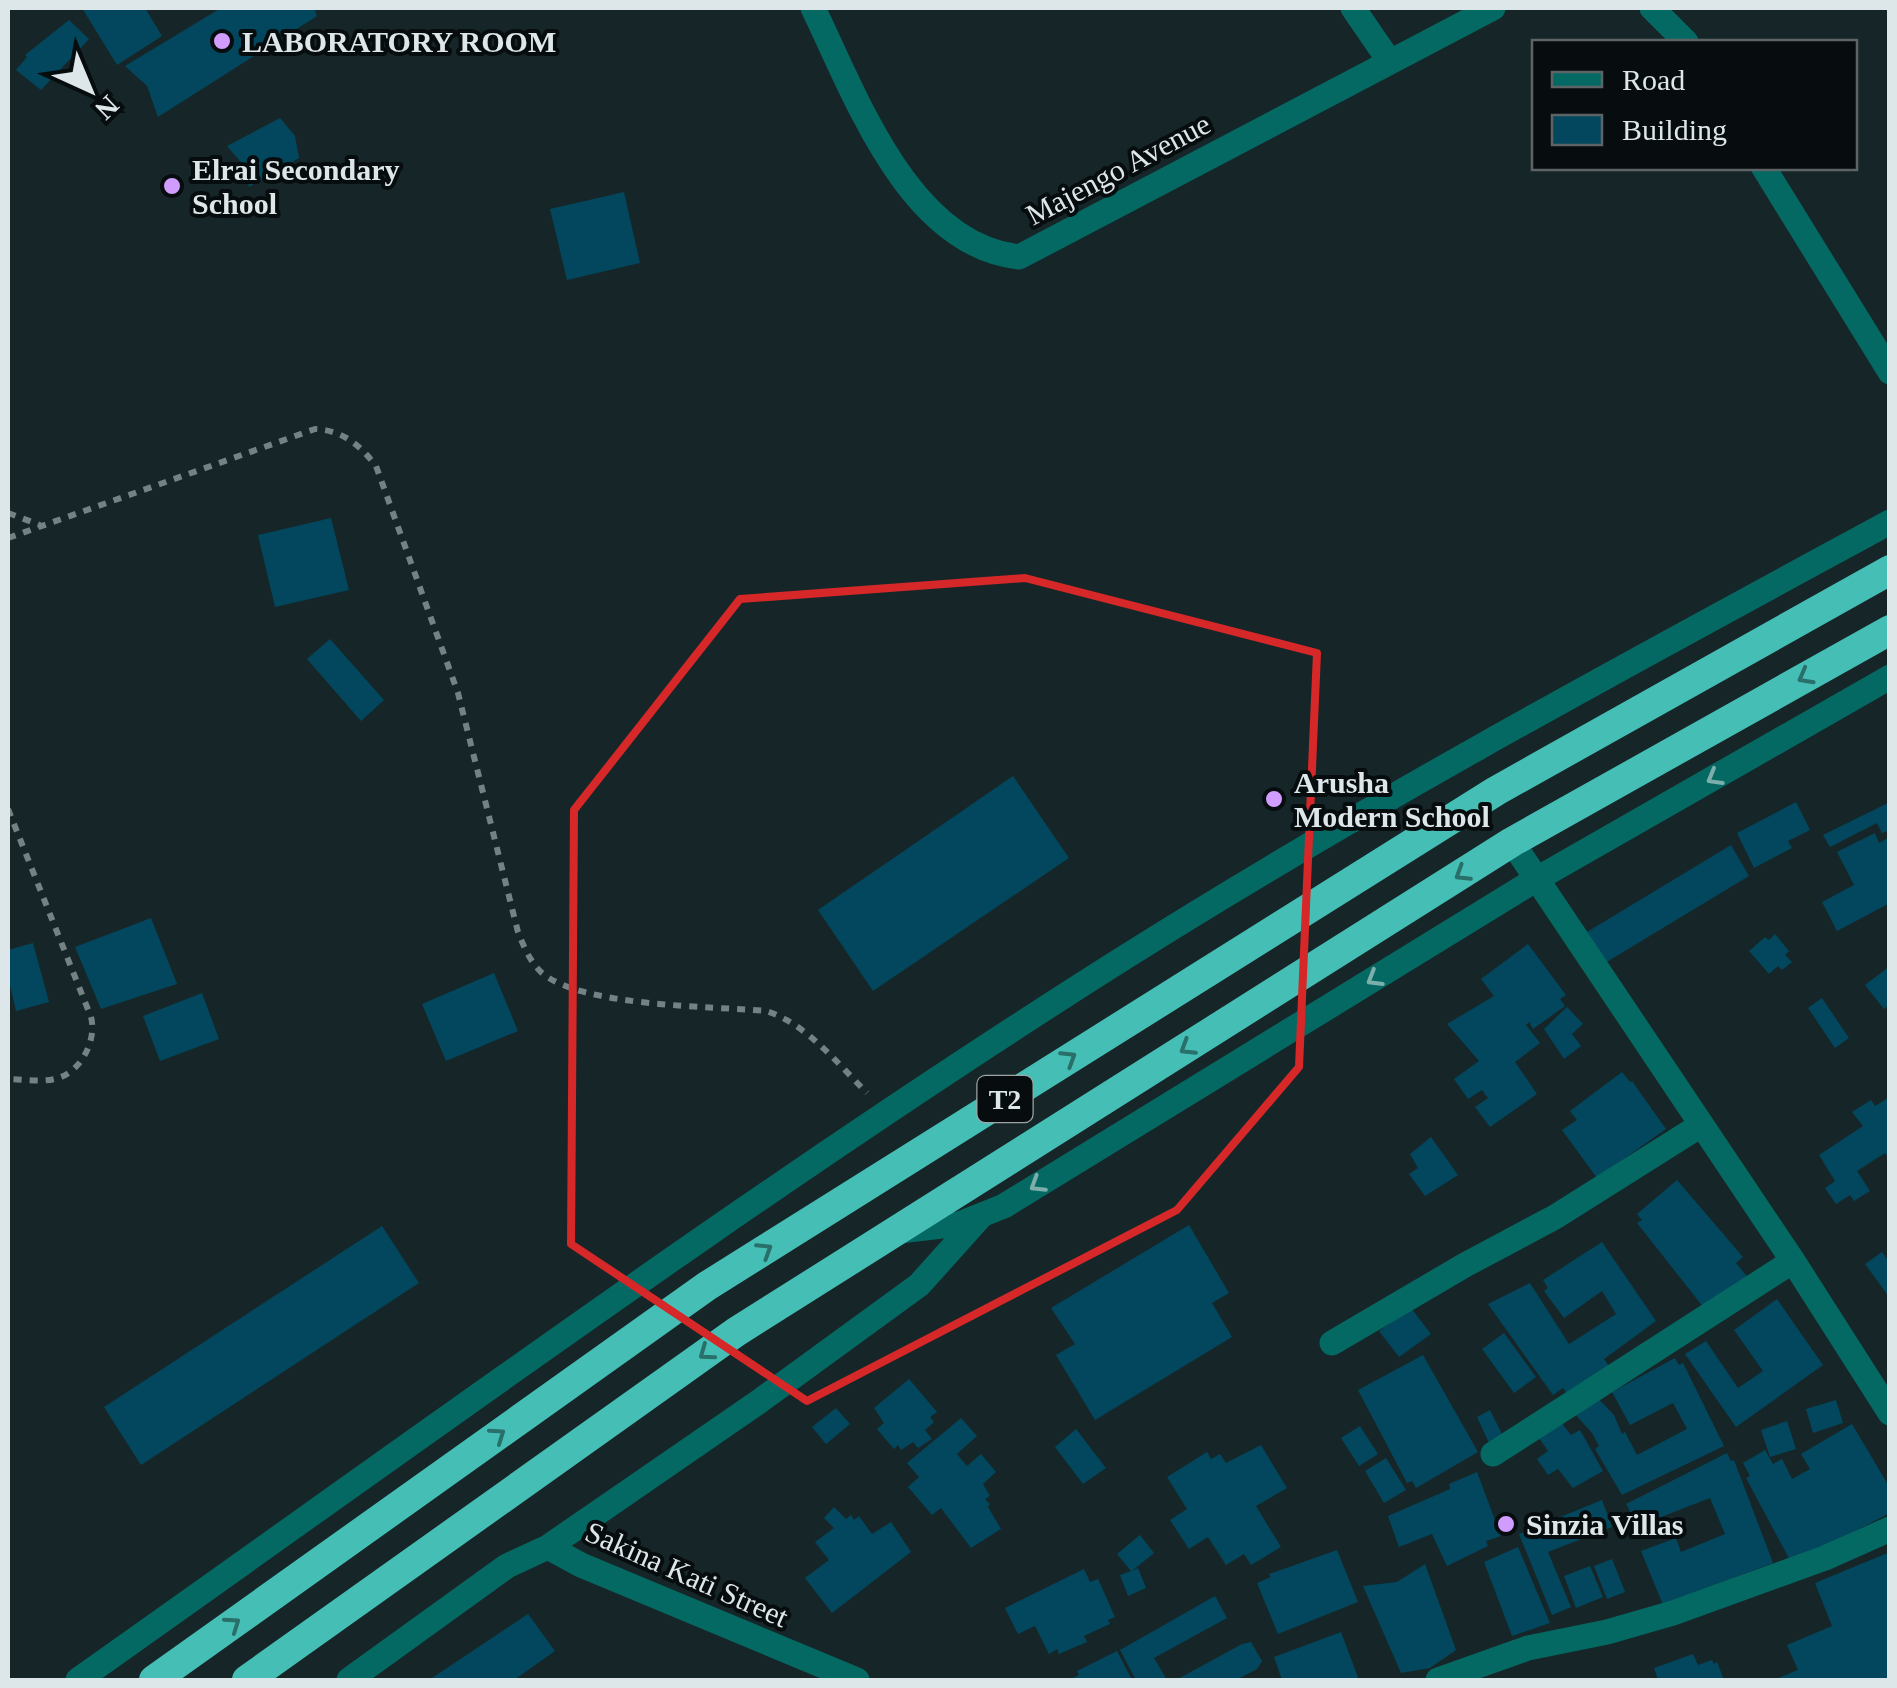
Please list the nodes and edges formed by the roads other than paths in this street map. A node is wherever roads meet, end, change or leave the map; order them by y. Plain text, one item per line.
1 (813, 8) edge
2 (1353, 8) edge
3 (1493, 8) edge
4 (1652, 8) edge
5 (1684, 40) edge
6 (1390, 62) junction
7 (1765, 170) edge
8 (1890, 372) edge
9 (1890, 522) edge
10 (1890, 570) edge
11 (1890, 630) edge
12 (1890, 677) edge
13 (1512, 842) junction
14 (1535, 880) junction
15 (1702, 1125) junction
16 (981, 1216) junction
17 (897, 1232) junction
18 (1793, 1261) junction
19 (1332, 1343) dead end
20 (1890, 1413) edge
21 (1493, 1454) dead end
22 (1890, 1529) edge
23 (548, 1548) junction
24 (78, 1680) edge
25 (154, 1680) edge
26 (247, 1680) edge
27 (349, 1680) edge
28 (857, 1680) edge
29 (1438, 1680) edge

1 - 6 street, Majengo Avenue
2 - 6 street
3 - 6 street, Majengo Avenue
4 - 5 street
7 - 8 street
9 - 24 street
25 -> 10 highway, T2
11 -> 13 highway, T2
12 -> 14 street
13 - 14 street
13 -> 17 highway, T2
14 - 15 street
14 -> 16 street
15 - 18 street
15 - 19 street
16 - 17 street
16 - 23 street
17 -> 26 highway, T2
18 - 20 street
18 - 21 street
22 - 29 street
23 - 27 street, Sakina Kati Street
23 - 28 street, Sakina Kati Street

